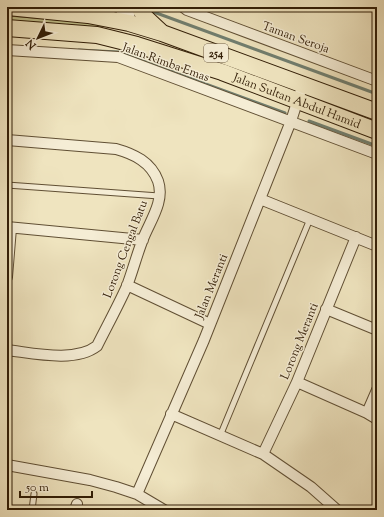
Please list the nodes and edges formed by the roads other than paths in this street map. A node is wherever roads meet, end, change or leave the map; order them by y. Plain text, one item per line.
1 (8, 7) edge
2 (130, 7) edge
3 (139, 7) edge
4 (183, 7) edge
5 (95, 11) edge
6 (124, 20) edge
7 (7, 28) edge
8 (162, 33) junction
9 (97, 35) junction
10 (7, 50) edge
11 (159, 51) junction
12 (377, 81) edge
13 (303, 84) junction
14 (298, 101) junction
15 (377, 112) edge
16 (291, 121) junction
17 (377, 131) edge
18 (7, 140) edge
19 (377, 154) edge
20 (7, 185) edge
21 (159, 196) junction
22 (260, 198) junction
23 (310, 219) junction
24 (9, 227) edge
25 (356, 237) junction
26 (143, 240) junction
27 (377, 246) edge
28 (7, 277) edge
29 (127, 285) junction
30 (326, 309) junction
31 (210, 324) junction
32 (377, 330) edge
33 (7, 350) edge
34 (297, 382) junction
35 (377, 390) edge
36 (367, 413) junction
37 (171, 414) junction
38 (377, 419) edge
39 (220, 436) junction
40 (263, 454) junction
41 (7, 465) edge
42 (34, 494) dead end
43 (137, 494) junction
44 (32, 510) edge
45 (164, 510) edge
46 (337, 510) edge

1 - 5 main road, Jalan Sultan Abdul Hamid / 254
2 - 6 street
3 - 8 main road
4 - 12 street, Taman Seroja
5 - 6 main road, Jalan Sultan Abdul Hamid / 254
6 - 8 main road, Jalan Sultan Abdul Hamid / 254
6 - 9 main road
6 - 11 main road
7 - 9 main road, Jalan Sultan Abdul Hamid / 254
8 - 13 main road, Jalan Sultan Abdul Hamid / 254
9 - 11 main road, Jalan Sultan Abdul Hamid / 254
10 - 16 street, Jalan Rimba Emas
11 - 14 main road, Jalan Sultan Abdul Hamid / 254
13 - 14 street, Jalan Meranti
13 - 15 main road, Jalan Sultan Abdul Hamid / 254
14 - 16 street, Jalan Meranti
14 - 17 main road, Jalan Sultan Abdul Hamid / 254
16 - 19 street, Jalan Rimba Emas
16 - 22 street, Jalan Meranti
18 - 21 street, Lorong Cengal Batu
20 - 21 lane
21 - 26 street, Lorong Cengal Batu
22 - 23 street
22 - 31 street, Jalan Meranti
23 - 25 street
23 - 39 lane
24 - 26 street
24 - 28 street
25 - 27 street
25 - 30 street, Lorong Meranti
26 - 29 street, Lorong Cengal Batu
29 - 31 street
29 - 33 street, Lorong Cengal Batu
30 - 32 street
30 - 34 street, Lorong Meranti
31 - 37 street, Jalan Meranti
34 - 36 street
34 - 40 street, Lorong Meranti
35 - 36 street
36 - 38 street
37 - 39 street
37 - 43 street, Jalan Meranti
39 - 40 street
40 - 46 street
41 - 43 street
42 - 44 lane
43 - 45 street

